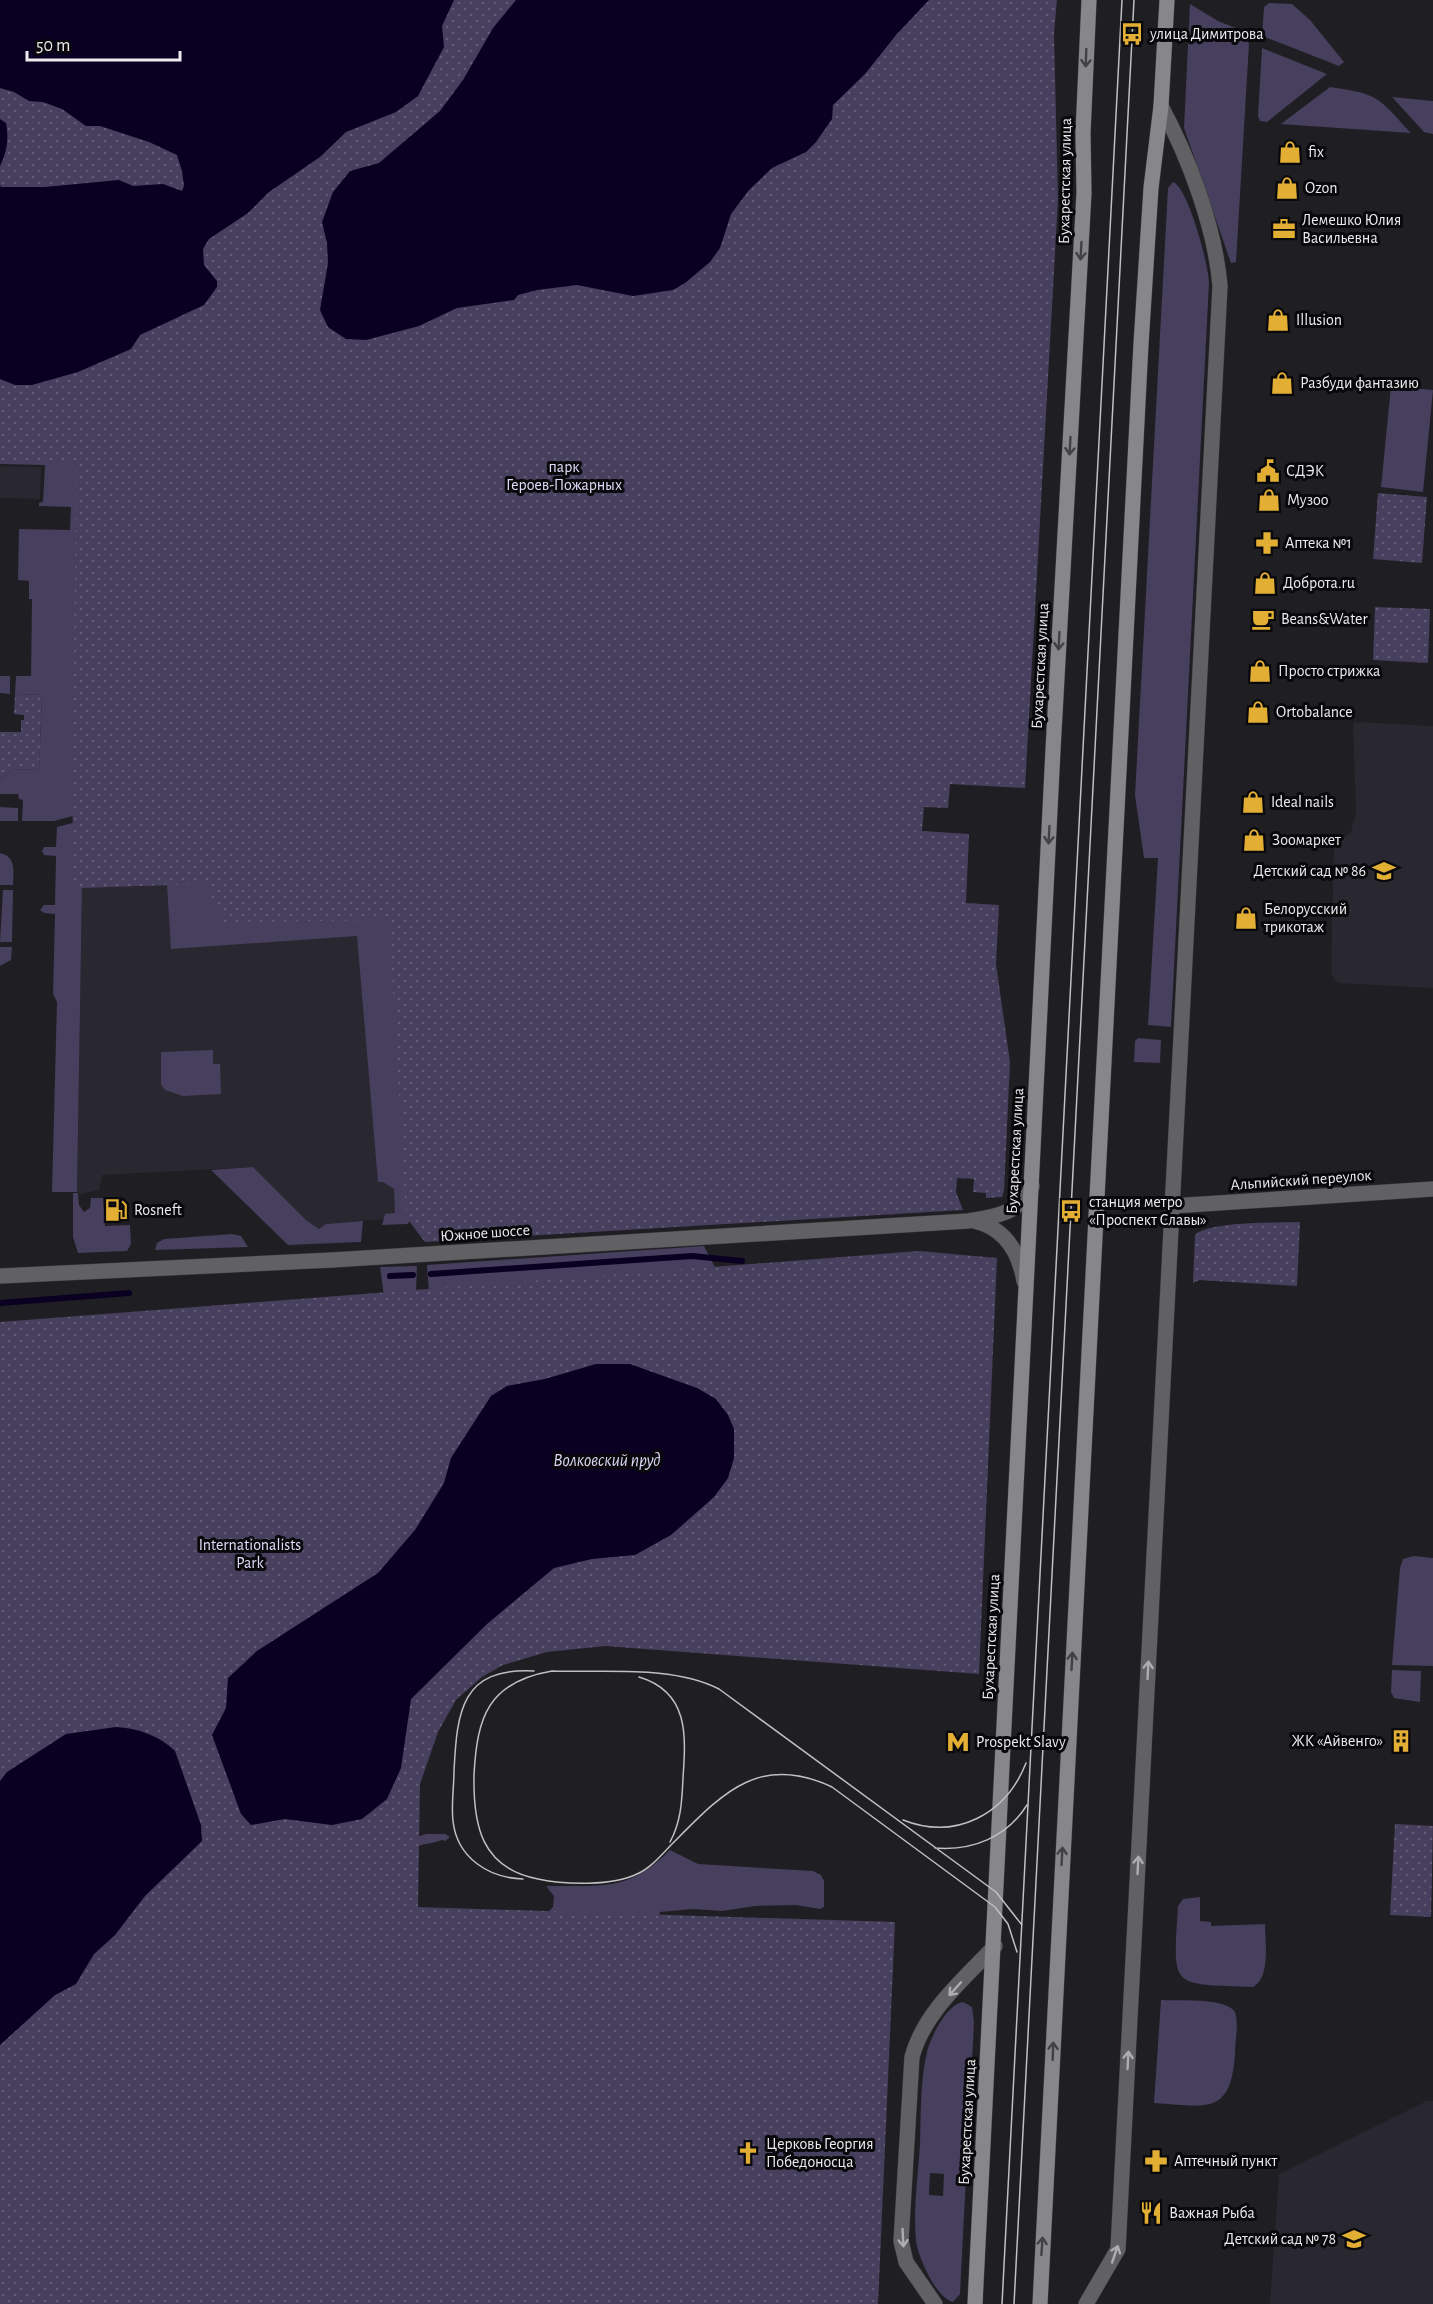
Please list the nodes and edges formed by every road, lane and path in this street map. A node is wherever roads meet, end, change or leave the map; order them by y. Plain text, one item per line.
1 (1089, 0) edge
2 (1167, 0) edge
3 (1161, 106) junction
4 (1032, 1185) junction
5 (1433, 1189) edge
6 (1172, 1206) junction
7 (971, 1221) junction
8 (0, 1276) edge
9 (1026, 1290) junction
10 (995, 1946) junction
11 (935, 2304) edge
12 (975, 2304) edge
13 (1041, 2304) edge
14 (1086, 2304) edge

1 -> 4 main road, Бухарестская улица
2 - 3 main road
3 - 6 street
13 -> 3 main road
4 - 7 street, Южное шоссе
4 - 9 main road, Бухарестская улица
5 - 6 street, Альпийский переулок
14 -> 6 street
7 - 8 street, Южное шоссе
7 - 9 street, Южное шоссе
9 - 10 main road, Бухарестская улица
10 -> 11 street
10 - 12 main road, Бухарестская улица

